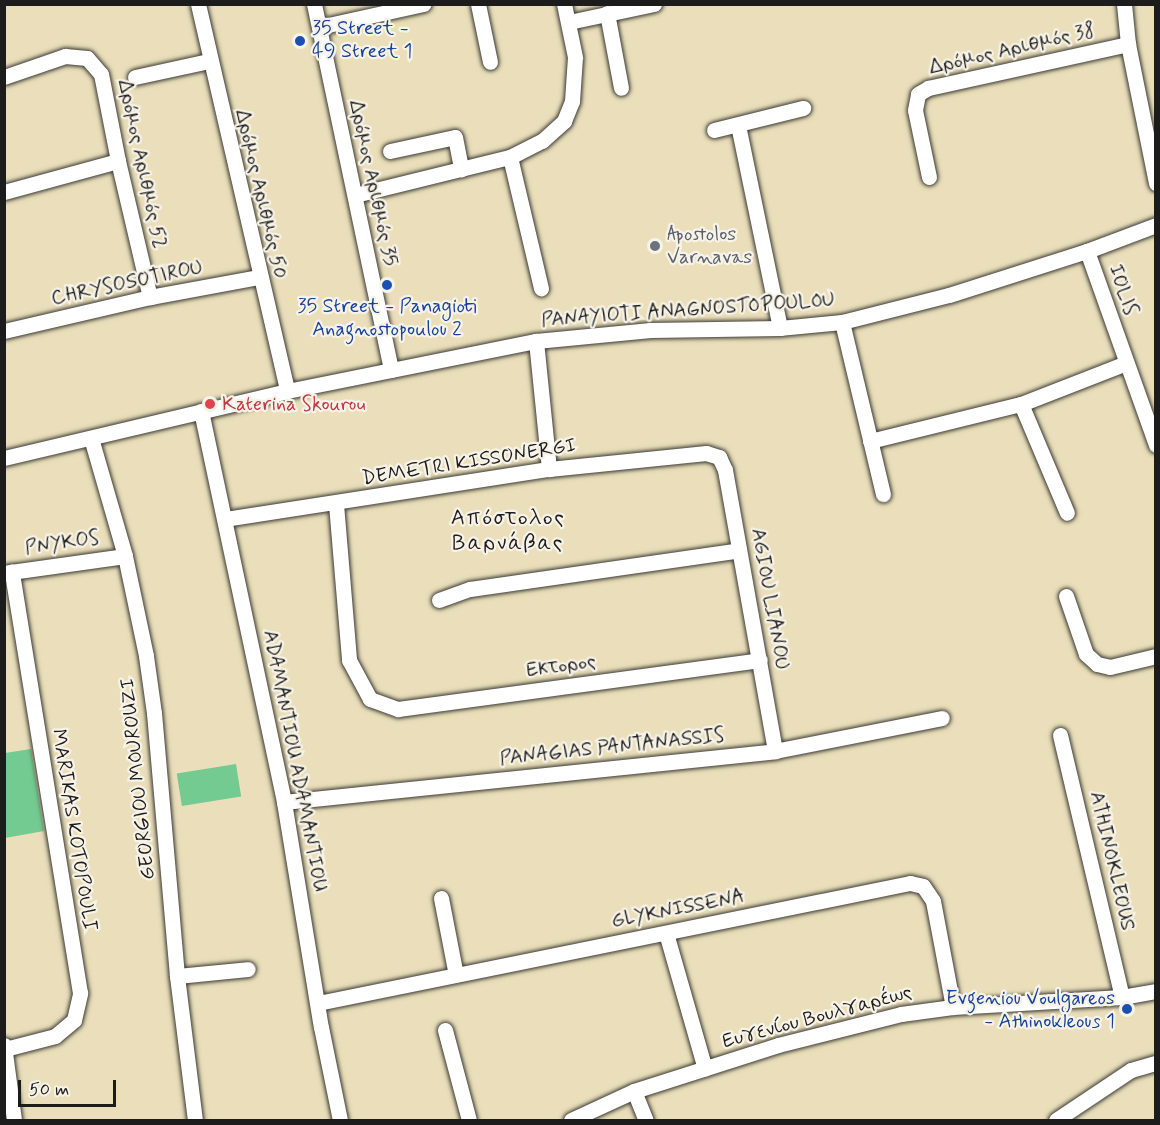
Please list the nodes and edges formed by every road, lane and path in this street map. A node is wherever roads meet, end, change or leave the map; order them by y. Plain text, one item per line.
1 (198, 4) edge
2 (314, 4) edge
3 (424, 4) edge
4 (478, 4) edge
5 (564, 4) edge
6 (654, 4) edge
7 (1124, 4) edge
8 (607, 13) junction
9 (569, 21) junction
10 (319, 27) junction
11 (1128, 44) junction
12 (209, 61) junction
13 (490, 62) dead end
14 (4, 77) edge
15 (135, 77) dead end
16 (621, 88) dead end
17 (803, 108) dead end
18 (738, 124) junction
19 (714, 130) dead end
20 (390, 151) dead end
21 (510, 157) junction
22 (118, 161) junction
23 (461, 169) junction
24 (929, 177) dead end
25 (1155, 183) edge
26 (4, 192) edge
27 (354, 195) junction
28 (1155, 225) edge
29 (1086, 251) junction
30 (259, 277) junction
31 (541, 288) dead end
32 (150, 297) junction
33 (842, 322) junction
34 (780, 328) junction
35 (4, 331) edge
36 (536, 341) junction
37 (1126, 363) junction
38 (391, 370) junction
39 (287, 391) junction
40 (1021, 404) junction
41 (201, 411) junction
42 (92, 438) junction
43 (870, 441) junction
44 (1155, 445) edge
45 (719, 457) joint
46 (4, 458) edge
47 (549, 469) junction
48 (883, 494) dead end
49 (336, 504) junction
50 (1067, 513) dead end
51 (225, 519) junction
52 (739, 550) junction
53 (125, 556) junction
54 (8, 572) edge
55 (1066, 596) dead end
56 (439, 600) dead end
57 (1155, 656) edge
58 (760, 660) junction
59 (942, 718) dead end
60 (1060, 735) dead end
61 (775, 751) junction
62 (284, 802) junction
63 (441, 898) dead end
64 (666, 933) junction
65 (248, 969) dead end
66 (456, 975) junction
67 (177, 976) junction
68 (1155, 991) edge
69 (1122, 997) junction
70 (318, 1003) junction
71 (953, 1007) junction
72 (446, 1030) dead end
73 (5, 1047) edge
74 (1155, 1063) edge
75 (705, 1069) junction
76 (634, 1091) junction
77 (14, 1120) edge
78 (195, 1120) edge
79 (340, 1120) edge
80 (469, 1120) edge
81 (571, 1120) edge
82 (646, 1120) edge
83 (1056, 1120) edge

1 - 12 street, Δρόμος Αριθμός 50
2 - 10 street, Δρόμος Αριθμός 35
3 - 10 street
4 - 13 street
5 - 9 street
6 - 8 street
7 - 11 street
8 - 9 street
8 - 16 street
9 - 21 street
10 - 27 street, Δρόμος Αριθμός 35
11 - 24 street, Δρόμος Αριθμός 38
11 - 25 street
12 - 15 street
12 - 30 street, Δρόμος Αριθμός 50
14 - 22 street, Δρόμος Αριθμός 52
17 - 18 street
18 - 19 street
18 - 34 street
20 - 23 street
21 - 23 street
21 - 31 street
22 - 26 street
22 - 32 street, Δρόμος Αριθμός 52
23 - 27 street
27 - 38 street, Δρόμος Αριθμός 35
28 - 29 street, PANAYIOTI ANAGNOSTOPOULOU
29 - 33 street, PANAYIOTI ANAGNOSTOPOULOU
29 - 37 street, IOLIS
30 - 32 street, CHRYSOSOTIROU
30 - 39 street, Δρόμος Αριθμός 50
32 - 35 street, CHRYSOSOTIROU
33 - 34 street, PANAYIOTI ANAGNOSTOPOULOU
33 - 43 street
34 - 36 street, PANAYIOTI ANAGNOSTOPOULOU
36 - 38 street, PANAYIOTI ANAGNOSTOPOULOU
36 - 47 street
37 - 40 street
37 - 44 street, IOLIS
38 - 39 street, PANAYIOTI ANAGNOSTOPOULOU
39 - 41 street, PANAYIOTI ANAGNOSTOPOULOU
40 - 43 street
40 - 50 street
41 - 42 street, PANAYIOTI ANAGNOSTOPOULOU
41 - 51 street, ADAMANTIOU ADAMANTIOU
42 - 46 street, PANAYIOTI ANAGNOSTOPOULOU
42 - 53 street, GEORGIOU MOUROUZI
43 - 48 street
45 - 47 street, DEMETRI KISSONERGI
45 - 52 street, AGIOU LIANOU
47 - 49 street, DEMETRI KISSONERGI
49 - 51 street, DEMETRI KISSONERGI
49 - 58 street, Εκτορος
51 - 62 street, ADAMANTIOU ADAMANTIOU
52 - 56 street
52 - 58 street, AGIOU LIANOU
53 - 54 street, PNYKOS
53 - 67 street, GEORGIOU MOUROUZI
54 - 73 street, MARIKAS KOTOPOULI
55 - 57 street
58 - 61 street, AGIOU LIANOU
59 - 61 street, PANAGIAS PANTANASSIS
60 - 69 street, ATHINOKLEOUS
61 - 62 street, PANAGIAS PANTANASSIS
62 - 70 street, ADAMANTIOU ADAMANTIOU
63 - 66 street
64 - 66 street, GLYKNISSENA
64 - 71 street, GLYKNISSENA
64 - 75 street
65 - 67 street
66 - 70 street, GLYKNISSENA
67 - 78 street, GEORGIOU MOUROUZI
68 - 69 street, Ευγενίου Βουλγαρέως
69 - 71 street, Ευγενίου Βουλγαρέως
70 - 79 street, ADAMANTIOU ADAMANTIOU
71 - 75 street, Ευγενίου Βουλγαρέως
72 - 80 street
73 - 77 street
74 - 83 street
75 - 76 street, Ευγενίου Βουλγαρέως
76 - 81 street, Ευγενίου Βουλγαρέως
76 - 82 street

